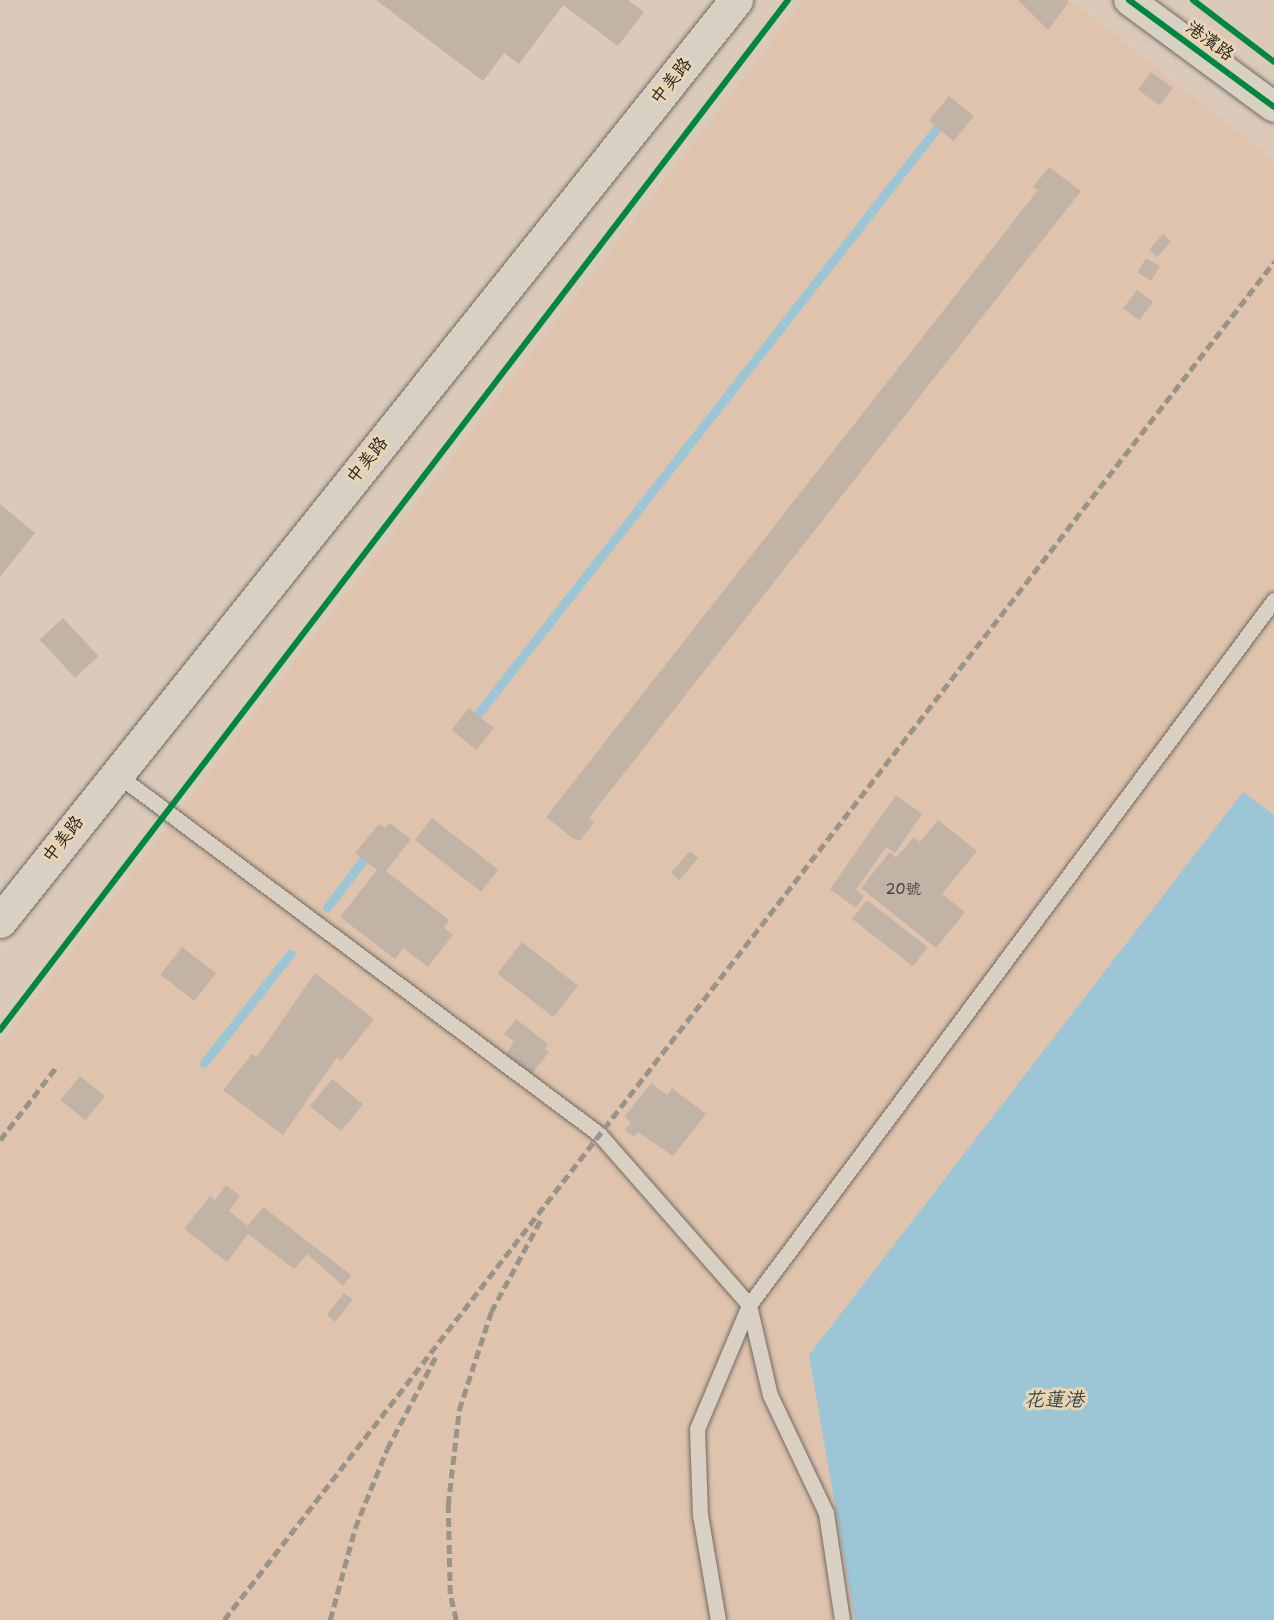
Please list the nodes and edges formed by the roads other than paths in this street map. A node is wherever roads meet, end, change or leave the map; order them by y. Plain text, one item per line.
1 (736, 0) edge
2 (1129, 0) edge
3 (1274, 107) edge
4 (1274, 600) edge
5 (115, 773) junction
6 (0, 921) edge
7 (749, 1305) junction
8 (718, 1620) edge
9 (842, 1620) edge

1 - 5 main road, 中美路
2 - 3 street, 港濱路
4 - 7 lane
5 - 6 main road, 中美路
5 - 7 lane
7 - 8 lane
7 - 9 lane

